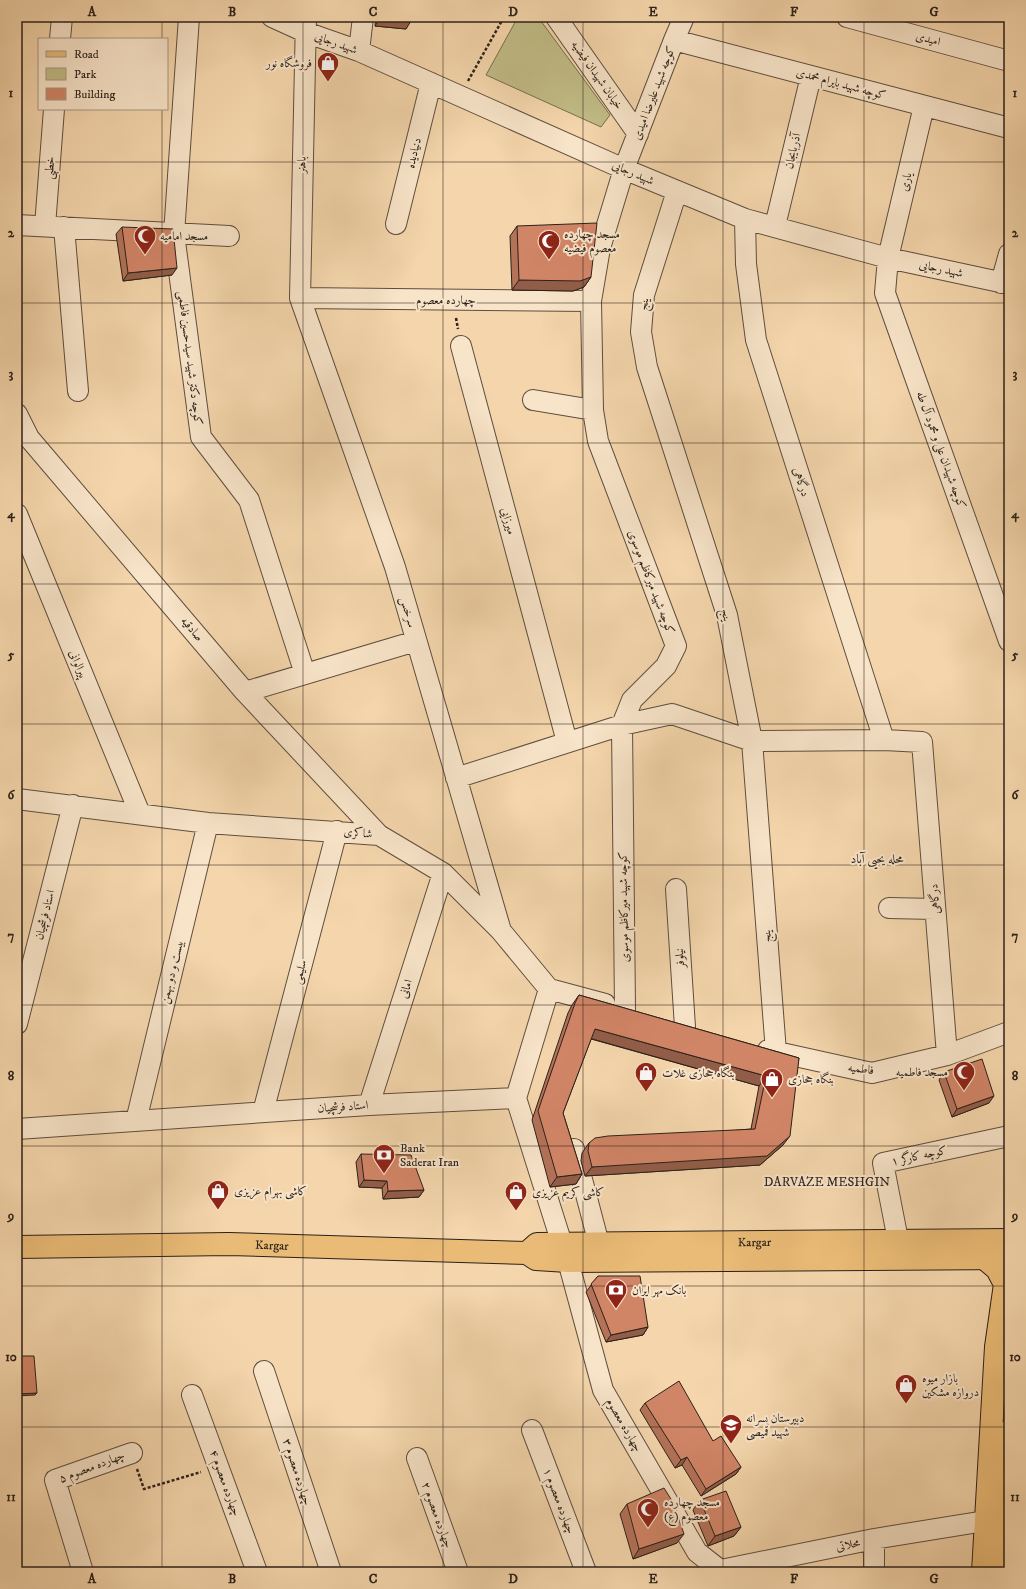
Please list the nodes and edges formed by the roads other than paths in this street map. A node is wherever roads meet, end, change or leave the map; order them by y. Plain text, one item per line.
1 (62, 17) edge
2 (189, 17) edge
3 (272, 17) edge
4 (363, 17) edge
5 (556, 17) edge
6 (684, 17) edge
7 (847, 17) edge
8 (305, 24) edge
9 (60, 38) edge
10 (674, 40) junction
11 (359, 51) junction
12 (1009, 61) edge
13 (811, 76) junction
14 (432, 83) junction
15 (924, 106) junction
16 (54, 110) edge
17 (1009, 128) edge
18 (638, 134) junction
19 (624, 169) junction
20 (676, 191) junction
21 (745, 219) junction
22 (396, 224) dead end
23 (17, 225) edge
24 (775, 226) junction
25 (55, 227) junction
26 (174, 234) junction
27 (229, 236) dead end
28 (1009, 254) edge
29 (888, 258) junction
30 (1005, 284) edge
31 (300, 298) junction
32 (591, 301) junction
33 (461, 346) road end
34 (78, 391) dead end
35 (533, 400) dead end
36 (593, 410) junction
37 (17, 414) edge
38 (23, 439) edge
39 (17, 514) edge
40 (1009, 640) edge
41 (416, 641) junction
42 (305, 674) junction
43 (245, 692) junction
44 (622, 725) junction
45 (884, 740) junction
46 (752, 741) junction
47 (567, 742) junction
48 (456, 778) junction
49 (17, 799) edge
50 (73, 805) junction
51 (140, 814) junction
52 (208, 823) junction
53 (337, 831) junction
54 (378, 835) junction
55 (443, 873) junction
56 (676, 889) dead end
57 (889, 908) dead end
58 (935, 909) junction
59 (500, 931) junction
60 (549, 989) junction
61 (17, 1024) edge
62 (685, 1027) edge
63 (1009, 1032) edge
64 (753, 1046) edge
65 (776, 1052) junction
66 (947, 1055) junction
67 (516, 1098) junction
68 (369, 1105) junction
69 (263, 1112) junction
70 (136, 1121) junction
71 (17, 1129) edge
72 (1009, 1136) edge
73 (573, 1144) edge
74 (1009, 1227) edge
75 (898, 1240) junction
76 (1009, 1240) edge
77 (599, 1244) junction
78 (17, 1247) edge
79 (984, 1248) junction
80 (565, 1252) junction
81 (1009, 1258) edge
82 (1002, 1339) edge
83 (264, 1371) dead end
84 (192, 1395) dead end
85 (532, 1430) dead end
86 (1009, 1431) edge
87 (132, 1453) road end
88 (417, 1458) dead end
89 (985, 1521) junction
90 (874, 1539) junction
91 (717, 1571) edge
92 (83, 1572) edge
93 (257, 1572) edge
94 (331, 1572) edge
95 (458, 1572) edge
96 (586, 1572) edge
97 (874, 1572) edge
98 (983, 1572) edge
99 (1001, 1572) edge

1 - 9 street
2 - 26 street, کوچه دکتر شهید سیدحسین فاطمی
3 - 8 street, شهید رجایی
4 - 11 street
5 - 18 street, خیابان شهیدان فیضیه
6 - 10 street, کوچه شهید علیرضا امیدی
7 - 12 street, امیدی
8 - 11 street, شهید رجایی
8 - 31 street, باهنر
10 - 13 street, کوچه شهید بایرام محمدی
10 - 18 street, کوچه شهید علیرضا امیدی
11 - 14 street, شهید رجایی
13 - 15 street, کوچه شهید بایرام محمدی
13 - 24 street, آذربایجان
14 - 19 street, شهید رجایی
14 - 22 street, دنیادیده
15 - 17 street, کوچه شهید بایرام محمدی
15 - 29 street, یاری
16 - 25 street, خطبی
18 - 19 street, کوچه شهید علیرضا امیدی
19 - 20 street, شهید رجایی
19 - 32 street, کوچه شهید میرکاظم موسوی
20 - 21 street, شهید رجایی
20 - 46 street, ینج
21 - 24 street, شهید رجایی
21 - 45 street, درگاهی
23 - 25 street
24 - 29 street, شهید رجایی
25 - 26 street
25 - 34 street, خطبی
26 - 27 street
26 - 42 street, کوچه دکتر شهید سیدحسین فاطمی
28 - 30 street
29 - 30 street, شهید رجایی
29 - 40 street, کوچه شهیدان علی و محمود آل طه
31 - 32 street, چهارده معصوم
31 - 41 street, سرخس
32 - 36 street, کوچه شهید میرکاظم موسوی
33 - 47 street, میرزایی
35 - 36 street
36 - 44 street, کوچه شهید میرکاظم موسوی
37 - 38 street, صادقیه
38 - 43 street, صادقیه
39 - 51 street, پیرالوانی
41 - 42 street
41 - 48 street, سرخس
42 - 43 street
43 - 54 street, صادقیه
44 - 46 street
44 - 47 street
44 - 60 street, کوچه شهید میرکاظم موسوی
45 - 46 street
45 - 58 street, درگاهی
46 - 65 street, ینج
47 - 48 street
48 - 59 street, سرخس
49 - 50 street, شاکری
50 - 51 street, شاکری
50 - 61 street, استاد فرشچیان
51 - 52 street, شاکری
52 - 53 street, شاکری
52 - 70 street, بیست و دو بهمن
53 - 54 street, شاکری
53 - 69 street, سلیمی
54 - 55 street, شاکری
55 - 59 street, شاکری
55 - 68 street, امانی
56 - 62 street, نیلوفر
57 - 58 street
58 - 66 street, درگاهی
59 - 60 street, شاکری
60 - 67 street
63 - 66 street, فاطمیه
64 - 65 street, فاطمیه
65 - 66 street, فاطمیه
67 - 68 street, استاد فرشچیان
67 - 80 street
68 - 69 street, استاد فرشچیان
69 - 70 street, استاد فرشچیان
70 - 71 street, استاد فرشچیان
72 - 75 street, کوچه کارگر ۱
73 - 77 street
74 - 79 main road
75 - 77 main road, Kargar
75 - 79 main road, Kargar
76 - 79 main road
77 - 80 main road, Kargar
78 - 80 main road, Kargar
79 - 80 main road, Kargar
79 - 81 main road
79 - 82 main road
80 - 91 street, چهارده معصوم
82 - 89 main road
83 - 94 street, چهارده معصوم ۳
84 - 93 street, چهارده معصوم ۴
85 - 96 street, چهارده معصوم ۱
86 - 99 main road
87 - 92 street, چهارده معصوم ۵
88 - 95 street, چهارده معصوم ۲
89 - 90 street, محلاتی
89 - 98 main road
90 - 91 street, محلاتی
90 - 97 street

